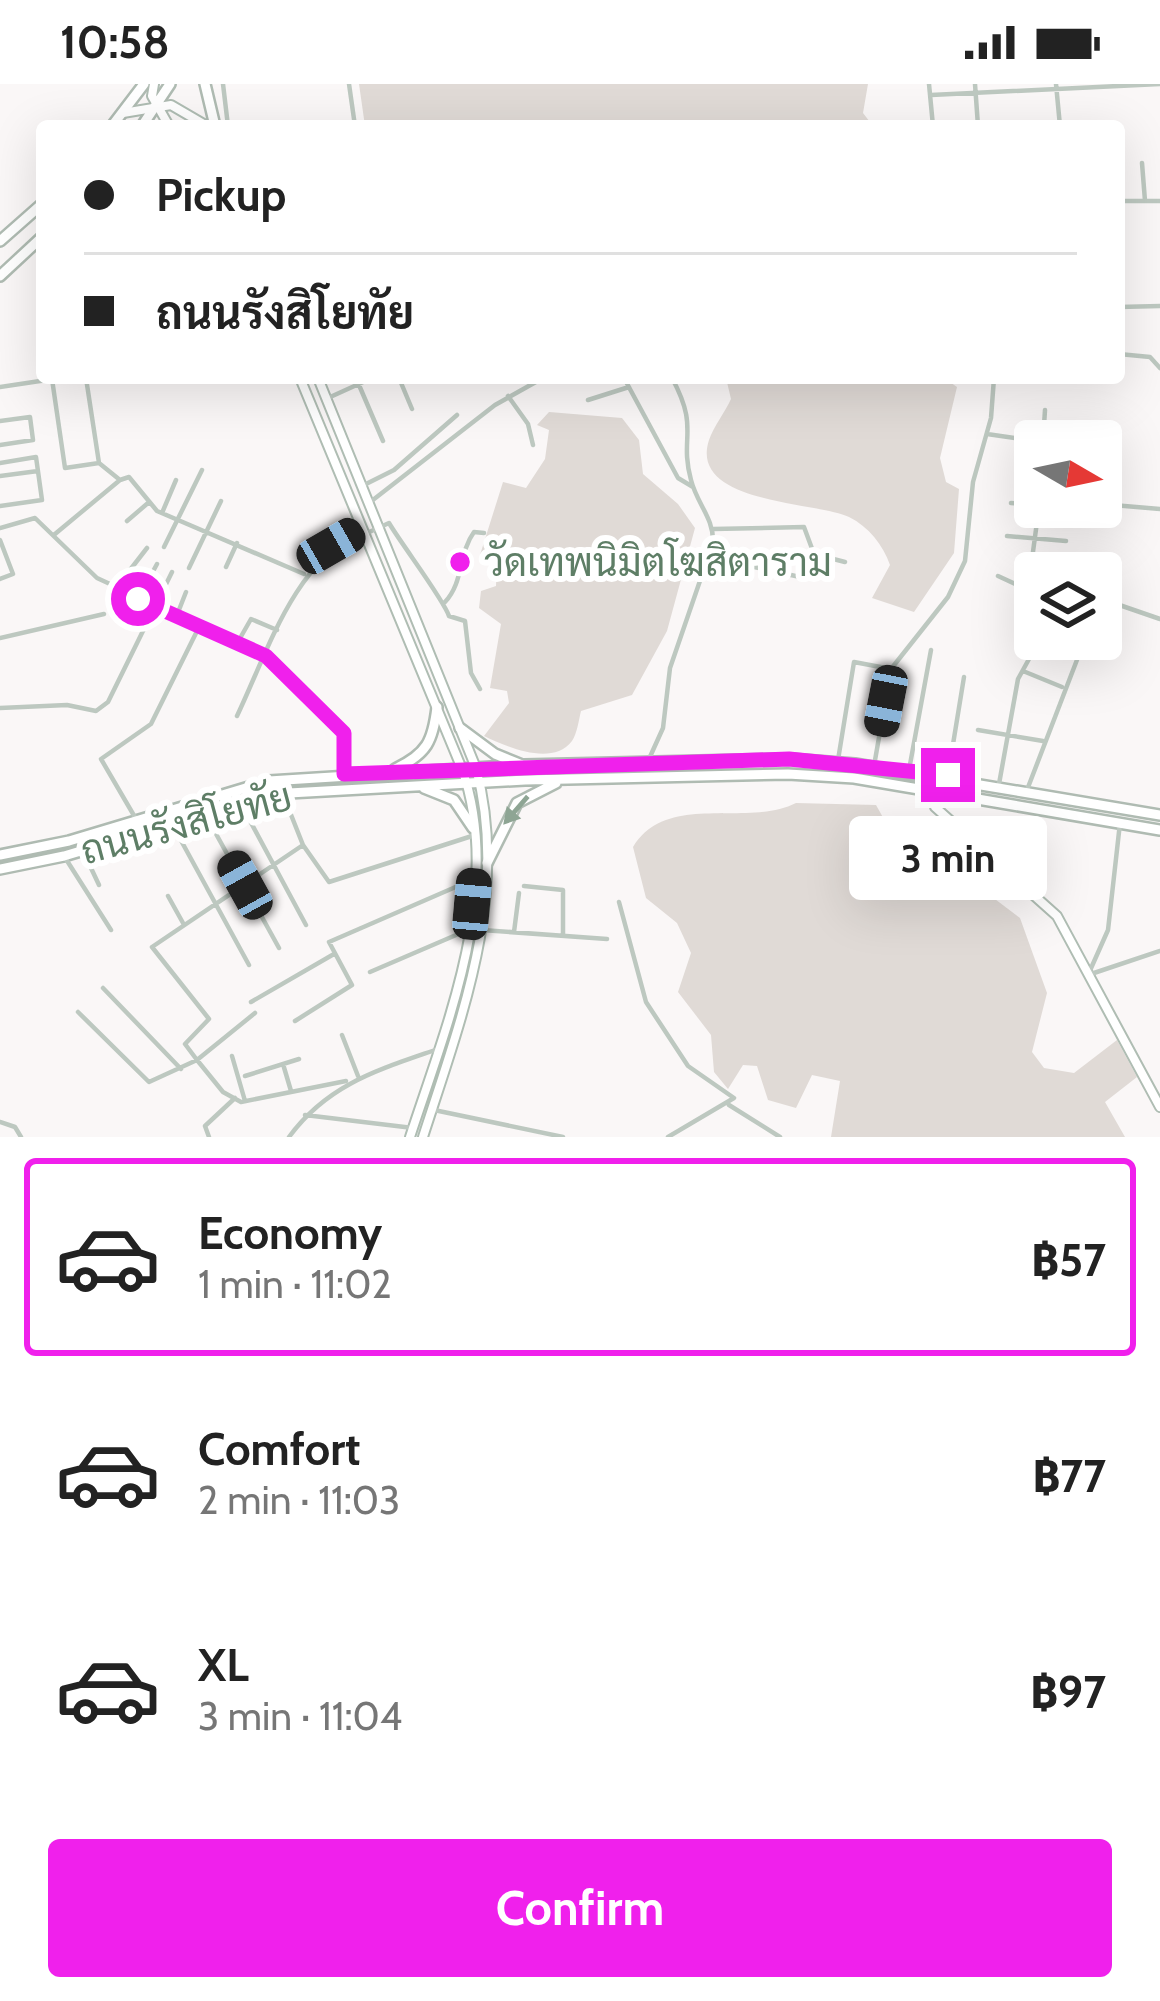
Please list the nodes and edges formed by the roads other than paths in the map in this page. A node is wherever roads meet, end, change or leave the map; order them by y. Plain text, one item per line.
1 (144, 84) edge
2 (154, 84) edge
3 (170, 84) edge
4 (205, 84) edge
5 (223, 84) edge
6 (349, 84) edge
7 (929, 84) edge
8 (975, 84) edge
9 (1129, 85) edge
10 (1160, 85) edge
11 (1056, 87) edge
12 (931, 94) junction
13 (976, 94) junction
14 (156, 105) junction
15 (122, 114) junction
16 (117, 120) edge
17 (146, 120) edge
18 (165, 120) edge
19 (202, 120) edge
20 (210, 120) edge
21 (227, 120) edge
22 (354, 120) edge
23 (933, 120) edge
24 (978, 120) edge
25 (1059, 120) edge
26 (1142, 163) dead end
27 (1125, 201) edge
28 (1145, 201) junction
29 (1160, 201) edge
30 (36, 209) edge
31 (0, 241) edge
32 (36, 243) edge
33 (0, 276) edge
34 (1160, 306) edge
35 (1125, 307) edge
36 (1125, 355) edge
37 (1160, 368) edge
38 (36, 382) edge
39 (57, 384) edge
40 (87, 384) edge
41 (302, 384) edge
42 (321, 384) edge
43 (352, 384) edge
44 (358, 384) edge
45 (402, 384) edge
46 (531, 384) edge
47 (627, 384) edge
48 (675, 384) edge
49 (994, 384) edge
50 (0, 387) edge
51 (629, 387) junction
52 (508, 396) junction
53 (327, 399) junction
54 (588, 400) dead end
55 (412, 409) dead end
56 (1045, 410) dead end
57 (457, 415) dead end
58 (1043, 420) edge
59 (0, 421) edge
60 (987, 434) junction
61 (1014, 438) edge
62 (383, 441) dead end
63 (0, 445) edge
64 (533, 446) dead end
65 (0, 463) edge
66 (99, 463) junction
67 (202, 470) dead end
68 (38, 471) junction
69 (0, 476) edge
70 (120, 480) junction
71 (176, 480) dead end
72 (362, 486) junction
73 (692, 487) junction
74 (221, 502) dead end
75 (148, 503) junction
76 (369, 503) junction
77 (1011, 503) dead end
78 (1014, 503) edge
79 (0, 506) edge
80 (1122, 506) edge
81 (1160, 509) edge
82 (162, 513) junction
83 (179, 518) junction
84 (127, 521) dead end
85 (0, 527) edge
86 (379, 528) junction
87 (1036, 528) edge
88 (713, 529) junction
89 (207, 530) junction
90 (363, 531) junction
91 (484, 533) dead end
92 (54, 536) junction
93 (1007, 536) dead end
94 (1035, 538) junction
95 (0, 540) edge
96 (1066, 541) dead end
97 (237, 544) junction
98 (164, 547) dead end
99 (147, 548) dead end
100 (1035, 552) edge
101 (814, 554) junction
102 (709, 557) junction
103 (845, 562) dead end
104 (158, 564) dead end
105 (190, 568) dead end
106 (226, 568) dead end
107 (172, 572) dead end
108 (304, 574) junction
109 (998, 576) dead end
110 (0, 579) edge
111 (1014, 583) edge
112 (116, 588) junction
113 (186, 592) dead end
114 (138, 599) junction
115 (445, 602) junction
116 (156, 607) junction
117 (1122, 607) edge
118 (104, 614) dead end
119 (177, 615) junction
120 (1160, 619) edge
121 (200, 626) junction
122 (278, 630) junction
123 (0, 638) edge
124 (239, 642) junction
125 (931, 650) dead end
126 (266, 656) junction
127 (1028, 660) edge
128 (1076, 660) edge
129 (891, 670) junction
130 (1023, 670) junction
131 (964, 677) dead end
132 (1064, 688) junction
133 (480, 689) dead end
134 (437, 707) junction
135 (0, 708) edge
136 (237, 716) dead end
137 (460, 728) junction
138 (978, 730) dead end
139 (1008, 736) junction
140 (1043, 741) junction
141 (648, 762) junction
142 (838, 762) junction
143 (524, 766) junction
144 (874, 766) junction
145 (476, 768) junction
146 (462, 769) junction
147 (909, 770) junction
148 (391, 772) junction
149 (344, 774) junction
150 (948, 775) junction
151 (567, 779) junction
152 (480, 782) junction
153 (467, 783) junction
154 (412, 784) junction
155 (999, 784) junction
156 (934, 788) junction
157 (1027, 790) junction
158 (282, 792) junction
159 (240, 801) junction
160 (1091, 802) junction
161 (211, 809) junction
162 (164, 813) junction
163 (1160, 814) edge
164 (1088, 816) junction
165 (137, 820) junction
166 (1120, 822) junction
167 (170, 825) junction
168 (1160, 830) edge
169 (473, 832) junction
170 (303, 844) junction
171 (82, 851) junction
172 (0, 855) edge
173 (64, 856) junction
174 (487, 863) junction
175 (274, 865) junction
176 (0, 868) edge
177 (474, 879) junction
178 (99, 885) dead end
179 (245, 885) junction
180 (524, 886) dead end
181 (520, 893) dead end
182 (168, 896) dead end
183 (619, 902) dead end
184 (216, 904) junction
185 (184, 924) junction
186 (306, 925) dead end
187 (470, 928) junction
188 (111, 930) dead end
189 (482, 930) junction
190 (514, 932) junction
191 (563, 935) junction
192 (607, 939) dead end
193 (279, 948) dead end
194 (1160, 951) edge
195 (334, 953) junction
196 (249, 965) dead end
197 (370, 972) dead end
198 (1088, 975) junction
199 (103, 988) dead end
200 (251, 1002) dead end
201 (78, 1012) dead end
202 (256, 1013) dead end
203 (295, 1021) dead end
204 (342, 1035) dead end
205 (438, 1049) junction
206 (450, 1053) junction
207 (232, 1056) dead end
208 (299, 1059) dead end
209 (197, 1060) junction
210 (283, 1064) junction
211 (181, 1069) junction
212 (245, 1076) dead end
213 (358, 1076) junction
214 (346, 1081) junction
215 (291, 1091) junction
216 (235, 1098) junction
217 (245, 1101) junction
218 (726, 1103) junction
219 (1160, 1107) edge
220 (432, 1109) junction
221 (305, 1115) junction
222 (0, 1123) edge
223 (412, 1133) edge
224 (559, 1136) edge
225 (21, 1137) edge
226 (209, 1137) edge
227 (289, 1137) edge
228 (423, 1137) edge
229 (668, 1137) edge
230 (780, 1137) edge

1 - 15 main road
2 - 14 main road
3 - 14 main road
4 - 20 main road
5 - 21 street
6 - 22 street
7 - 12 street
8 - 13 street
9 - 10 street
9 - 11 street
11 - 13 street
11 - 25 street
12 - 13 street
12 - 23 street
13 - 24 street
14 - 15 main road
14 - 17 main road
14 - 18 main road
14 - 19 main road
15 - 16 main road
26 - 28 street
27 - 28 street
28 - 29 street
30 - 31 main road
32 - 33 main road
34 - 35 street
36 - 37 street
38 - 50 street
39 - 66 street
40 - 66 street
41 - 90 main road
42 - 53 main road
43 - 53 street
44 - 62 street
45 - 55 street
46 - 52 street
47 - 51 street
48 - 73 street
49 - 60 street
51 - 54 street
51 - 73 street
52 - 64 street
52 - 76 street
53 - 72 main road
56 - 58 street
57 - 72 street
59 - 63 street
60 - 61 street
60 - 129 street
65 - 68 street
66 - 70 street
67 - 83 street
68 - 69 street
68 - 79 street
70 - 75 street
70 - 92 street
71 - 82 street
72 - 76 main road
73 - 88 street
74 - 89 street
75 - 82 street
75 - 84 street
76 - 86 main road
77 - 78 street
80 - 81 street
82 - 83 street
83 - 89 street
83 - 98 street
85 - 92 street
86 - 90 street
86 - 115 street
86 - 137 main road
87 - 94 street
88 - 101 street
88 - 102 street
89 - 97 street
89 - 105 street
90 - 108 street
90 - 134 main road
91 - 115 street
92 - 112 street
93 - 94 street
94 - 96 street
94 - 100 street
95 - 110 street
97 - 106 street
97 - 108 street
99 - 112 street
101 - 102 street
101 - 103 street
102 - 141 street
104 - 114 street
107 - 116 street
108 - 122 street
109 - 111 street
112 - 114 street
113 - 119 street
114 - 116 street
115 - 133 street
116 - 119 street
116 - 135 street
117 - 120 street
118 - 123 street
119 - 121 street
121 - 124 street
121 - 165 street
122 - 124 street
122 - 126 street
124 - 126 street
125 - 147 street
126 - 136 street
126 - 149 street
127 - 130 street
128 - 132 street
129 - 142 street
129 - 144 street
130 - 132 street
130 - 139 street
131 - 150 street
132 - 140 street
134 - 146 main road
134 - 148 main road
137 - 143 main road
137 - 145 main road
138 - 139 street
139 - 140 street
139 - 155 street
140 - 157 street
141 - 142 main road, ถนนรังสิโยทัย
141 - 143 main road, ถนนรังสิโยทัย
142 - 144 main road, ถนนรังสิโยทัย
143 - 145 main road, ถนนรังสิโยทัย
144 - 147 main road, ถนนรังสิโยทัย
145 - 146 main road, ถนนรังสิโยทัย
145 - 152 main road
146 - 148 main road, ถนนรังสิโยทัย
146 - 153 main road
147 - 150 main road, ถนนรังสิโยทัย
148 - 149 main road, ถนนรังสิโยทัย
149 - 162 main road, ถนนรังสิโยทัย
150 - 155 main road, ถนนรังสิโยทัย
151 - 152 main road, ถนนรังสิโยทัย
151 - 156 main road, ถนนรังสิโยทัย
151 -> 174 main road
152 - 153 main road, ถนนรังสิโยทัย
152 - 174 main road
153 - 154 main road, ถนนรังสิโยทัย
153 - 169 main road
154 - 158 main road, ถนนรังสิโยทัย
154 - 169 main road
155 - 157 main road, ถนนรังสิโยทัย
156 - 164 main road, ถนนรังสิโยทัย
156 - 198 main road
157 - 160 main road, ถนนรังสิโยทัย
158 - 159 main road, ถนนรังสิโยทัย
158 - 170 street
159 - 161 main road, ถนนรังสิโยทัย
159 - 175 street
160 - 163 main road, ถนนรังสิโยทัย
160 - 164 main road
161 - 167 main road, ถนนรังสิโยทัย
161 - 179 street
162 - 165 main road, ถนนรังสิโยทัย
162 - 167 main road
164 - 166 main road, ถนนรังสิโยทัย
165 - 172 main road, ถนนรังสิโยทัย
166 - 168 main road, ถนนรังสิโยทัย
166 - 198 street
167 - 171 main road, ถนนรังสิโยทัย
167 - 184 street
169 - 170 street
169 - 177 main road
170 - 175 street
171 - 173 main road, ถนนรังสิโยทัย
171 - 178 street
173 - 176 main road, ถนนรังสิโยทัย
173 - 188 street
174 - 189 main road
175 - 179 street
175 - 186 street
177 - 187 main road
177 - 195 street
179 - 184 street
179 - 193 street
180 - 191 street
181 - 190 street
182 - 185 street
183 - 218 street
184 - 185 street
184 - 196 street
185 - 209 street
187 - 197 street
187 - 205 main road
189 - 190 street
189 - 206 main road
190 - 191 street
191 - 192 street
194 - 198 street
195 - 200 street
195 - 203 street
198 - 219 main road
199 - 211 street
201 - 211 street
202 - 209 street
204 - 213 street
205 - 206 main road
205 - 213 street
205 - 223 main road
206 - 220 main road
207 - 217 street
208 - 210 street
209 - 211 street
209 - 216 street
210 - 212 street
210 - 215 street
213 - 214 street
214 - 215 street
214 - 221 street
215 - 217 street
216 - 217 street
216 - 226 street
218 - 229 street
218 - 230 street
220 - 224 street
220 - 228 main road
221 - 223 street
221 - 227 street
222 - 225 street

